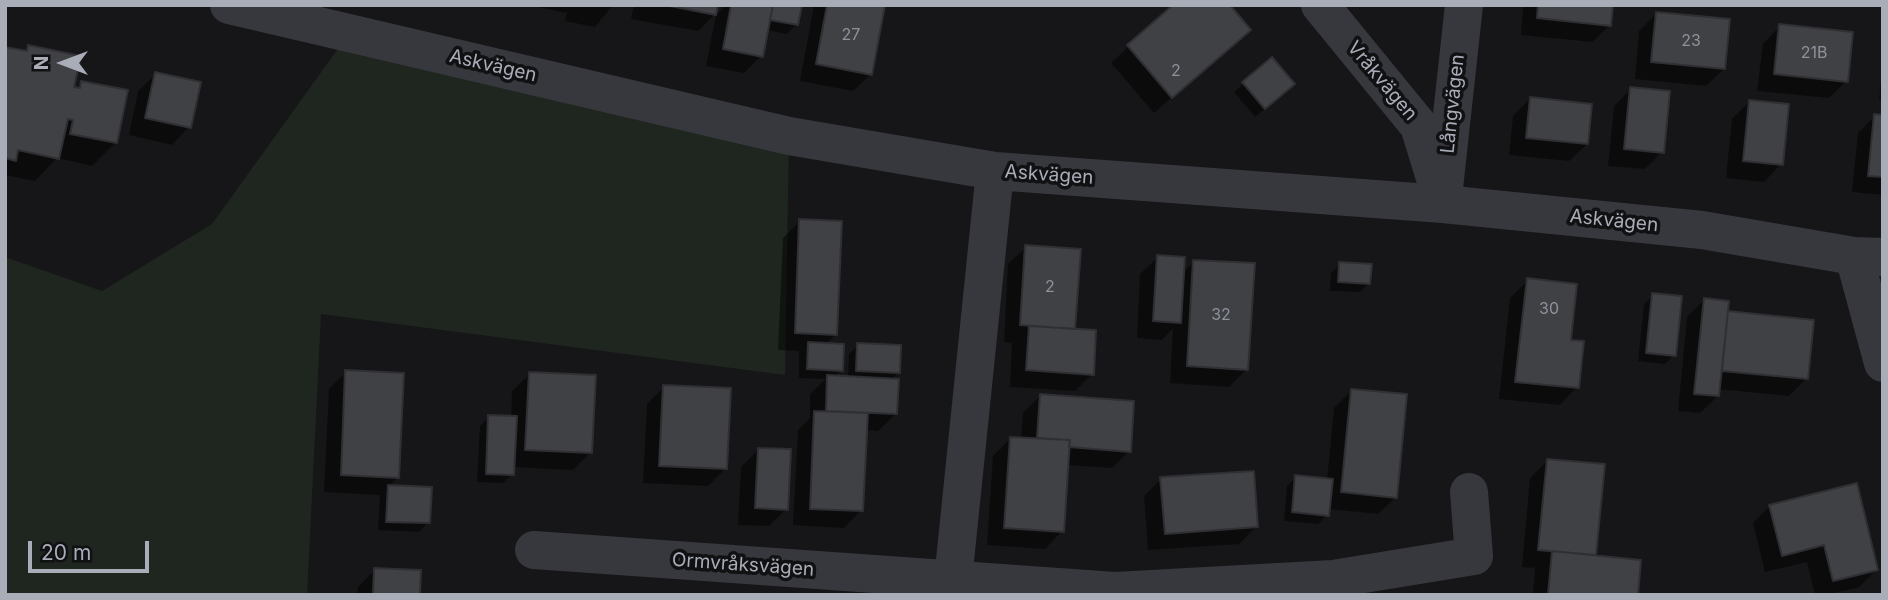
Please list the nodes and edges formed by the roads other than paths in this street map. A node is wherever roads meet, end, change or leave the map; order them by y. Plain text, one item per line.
1 (229, 5) edge
2 (1320, 5) edge
3 (1464, 5) edge
4 (995, 171) junction
5 (1443, 204) junction
6 (1868, 256) edge
7 (1883, 363) edge
8 (1469, 492) dead end
9 (534, 550) dead end
10 (953, 580) junction

1 - 4 street, Askvägen
2 - 5 street, Vråkvägen
3 - 5 street, Långvägen
4 - 5 street, Askvägen
4 - 10 street
5 - 6 street, Askvägen
6 - 7 street
8 - 10 street, Ormvråksvägen
9 - 10 street, Ormvråksvägen

